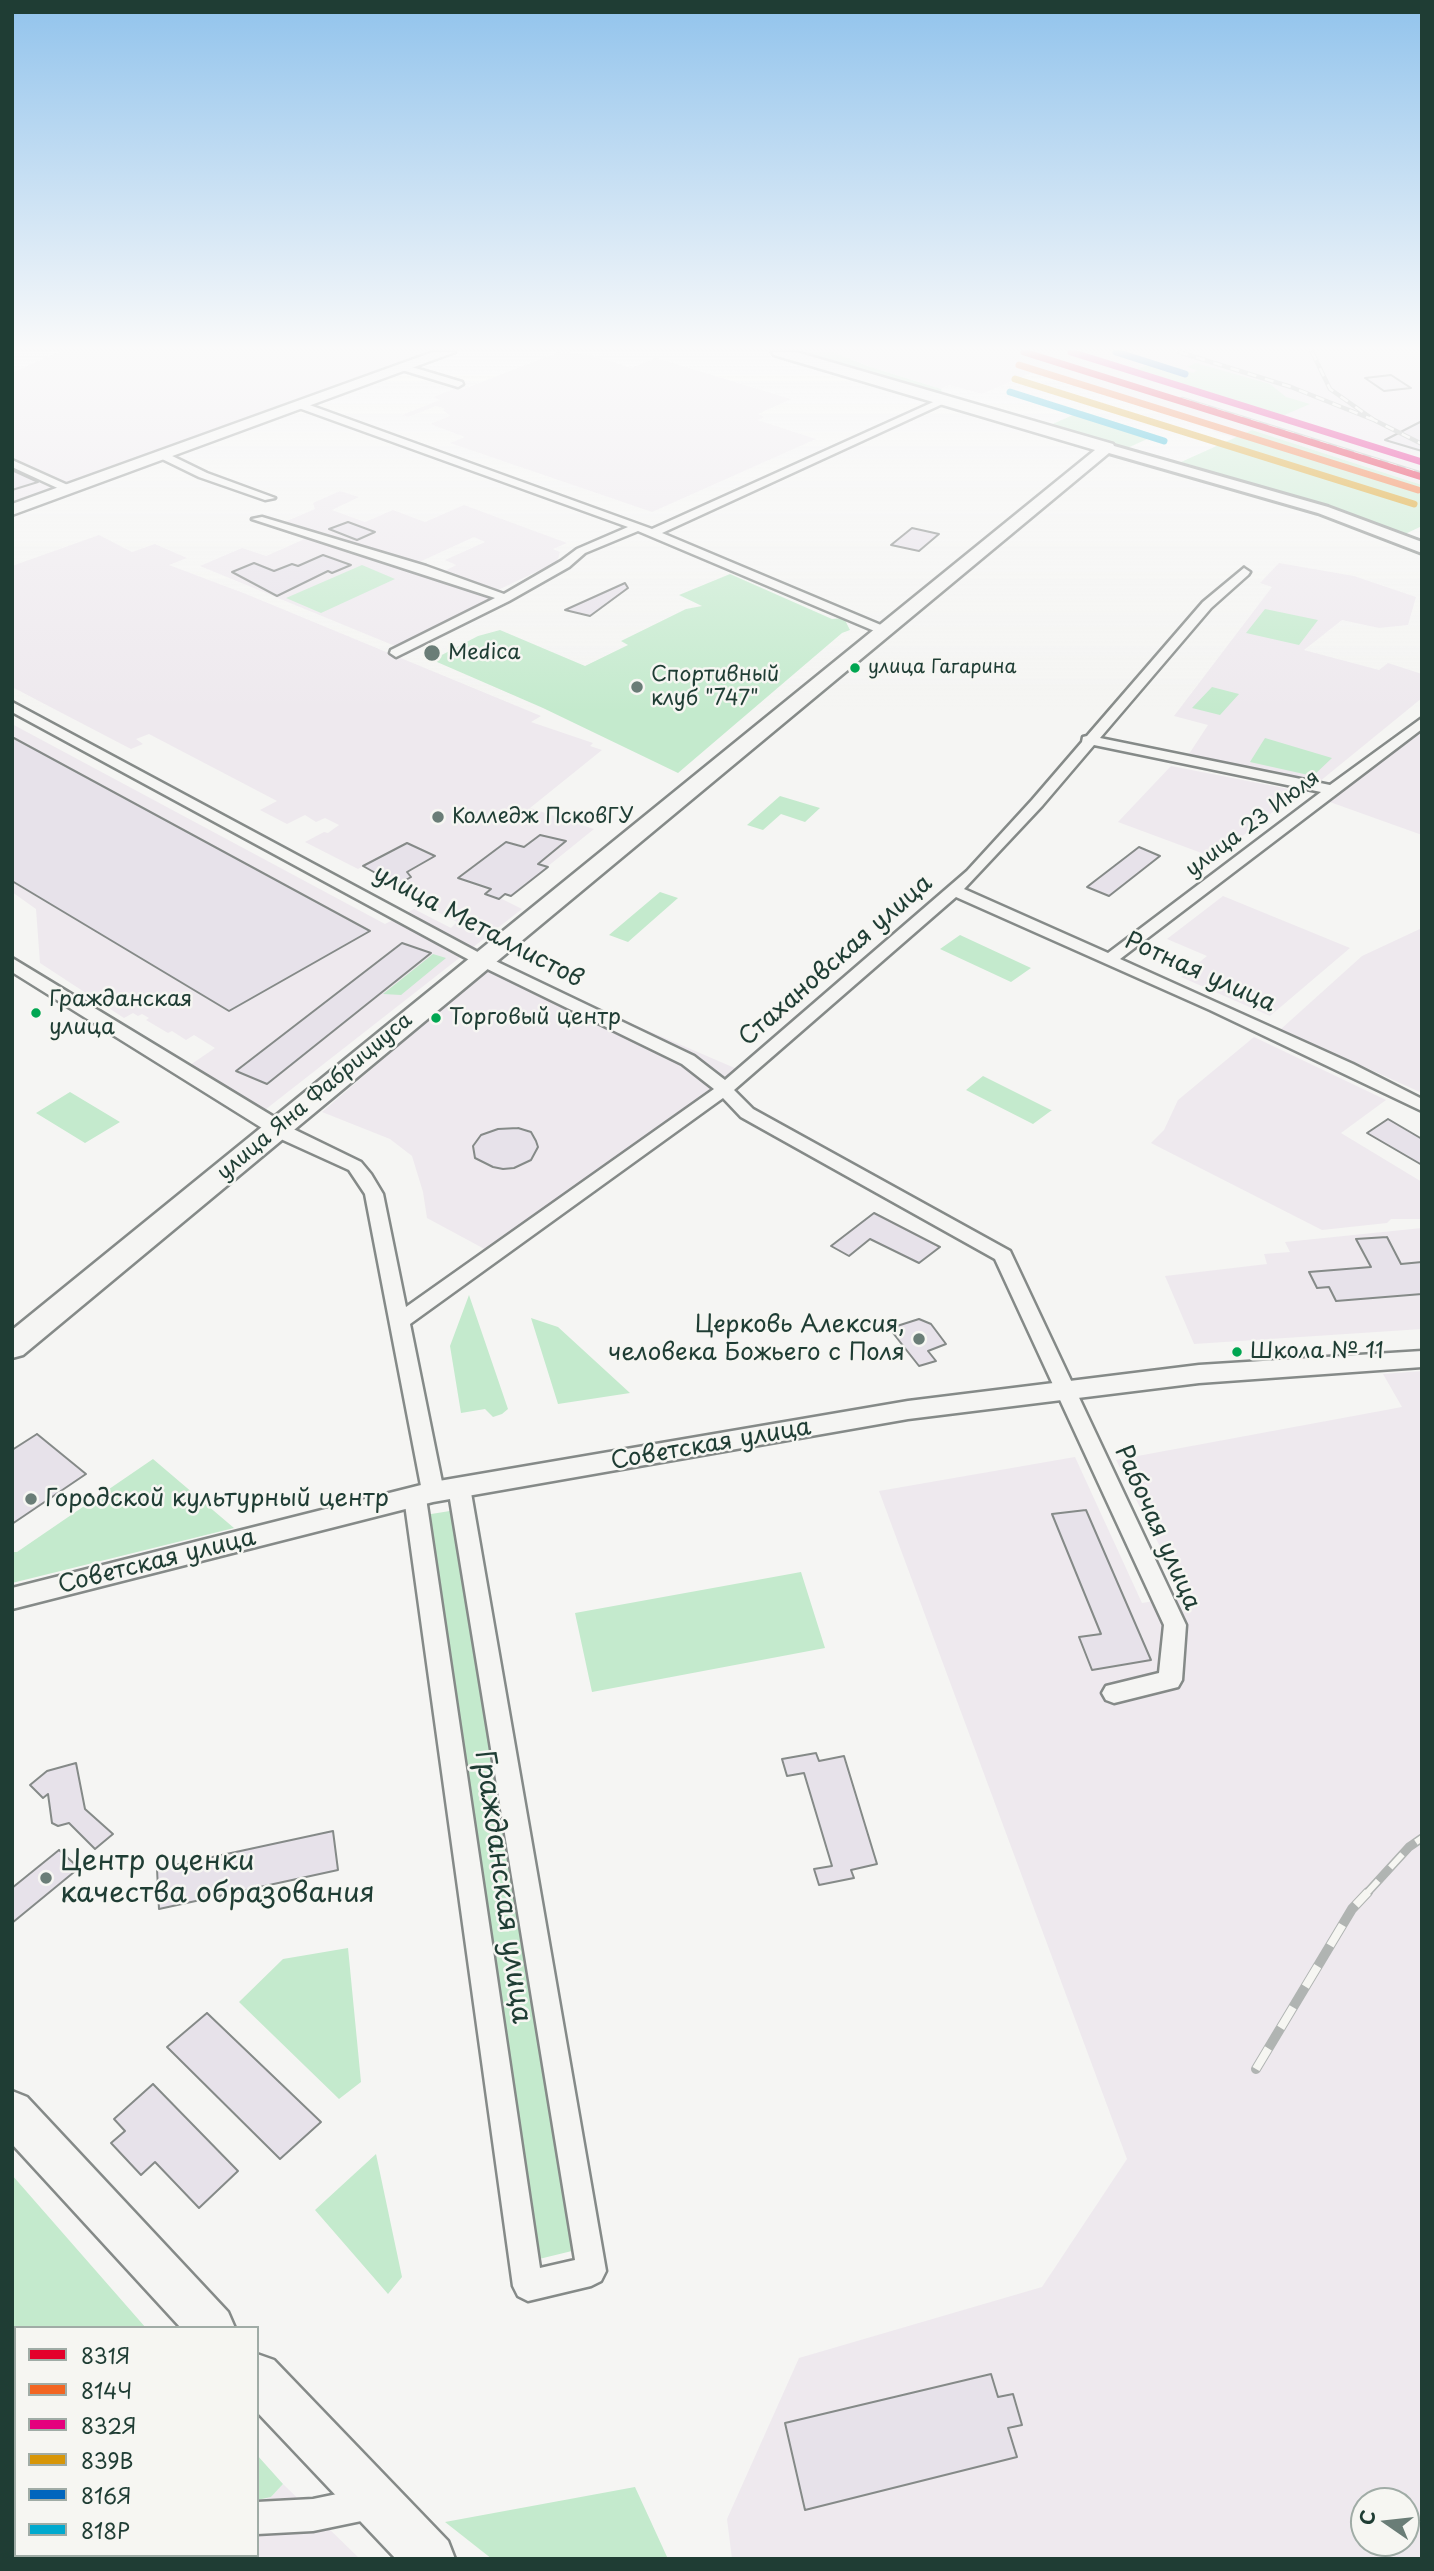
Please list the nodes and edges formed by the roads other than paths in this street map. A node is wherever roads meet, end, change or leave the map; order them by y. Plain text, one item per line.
1 (31, 472) edge
2 (115, 472) edge
3 (197, 472) edge
4 (486, 472) edge
5 (788, 472) edge
6 (1077, 472) edge
7 (1193, 472) edge
8 (68, 489) junction
9 (269, 499) dead end
10 (12, 510) edge
11 (258, 519) dead end
12 (638, 527) junction
13 (653, 533) junction
14 (1422, 548) edge
15 (1244, 572) dead end
16 (505, 598) junction
17 (884, 631) junction
18 (396, 653) dead end
19 (12, 706) edge
20 (1422, 722) edge
21 (1088, 740) junction
22 (1332, 790) junction
23 (955, 891) junction
24 (1110, 959) junction
25 (481, 960) junction
26 (12, 964) edge
27 (724, 1089) junction
28 (1422, 1106) edge
29 (277, 1128) junction
30 (400, 1321) junction
31 (12, 1347) edge
32 (1422, 1359) edge
33 (1065, 1389) junction
34 (459, 1487) junction
35 (424, 1494) junction
36 (12, 1599) edge
37 (1114, 1693) dead end
38 (12, 2112) edge
39 (210, 2326) edge
40 (259, 2379) edge
41 (376, 2502) junction
42 (259, 2518) edge
43 (430, 2559) edge

1 - 8 street
2 - 8 main road
3 - 9 street
4 - 12 street
5 - 13 street
6 - 17 main road, улица Яна Фабрициуса
7 - 14 main road
8 - 10 main road
11 - 16 street
12 - 13 street
12 - 16 street
13 - 17 street
15 - 21 street, Стахановская улица
16 - 18 street
17 - 25 main road, улица Яна Фабрициуса
19 - 25 street, улица Металлистов
20 - 22 street, улица 23 Июля
21 - 22 street
21 - 23 street, Стахановская улица
22 - 24 street, улица 23 Июля
23 - 24 street, Ротная улица
23 - 27 street, Стахановская улица
24 - 28 street, Ротная улица
25 - 27 street, улица Металлистов
25 - 29 main road, улица Яна Фабрициуса
26 - 29 street, Гражданская улица
27 - 30 street, Стахановская улица
27 - 33 street, улица Металлистов
29 - 30 street, Гражданская улица
29 - 31 main road, улица Яна Фабрициуса
30 - 35 street, Гражданская улица
32 - 33 street, Советская улица
33 - 34 street, Советская улица
33 - 37 street, Рабочая улица
34 - 35 street, Советская улица
34 - 35 street, Гражданская улица
35 - 36 street, Советская улица
38 - 39 main road
40 - 41 main road
41 - 42 street
41 - 43 main road

